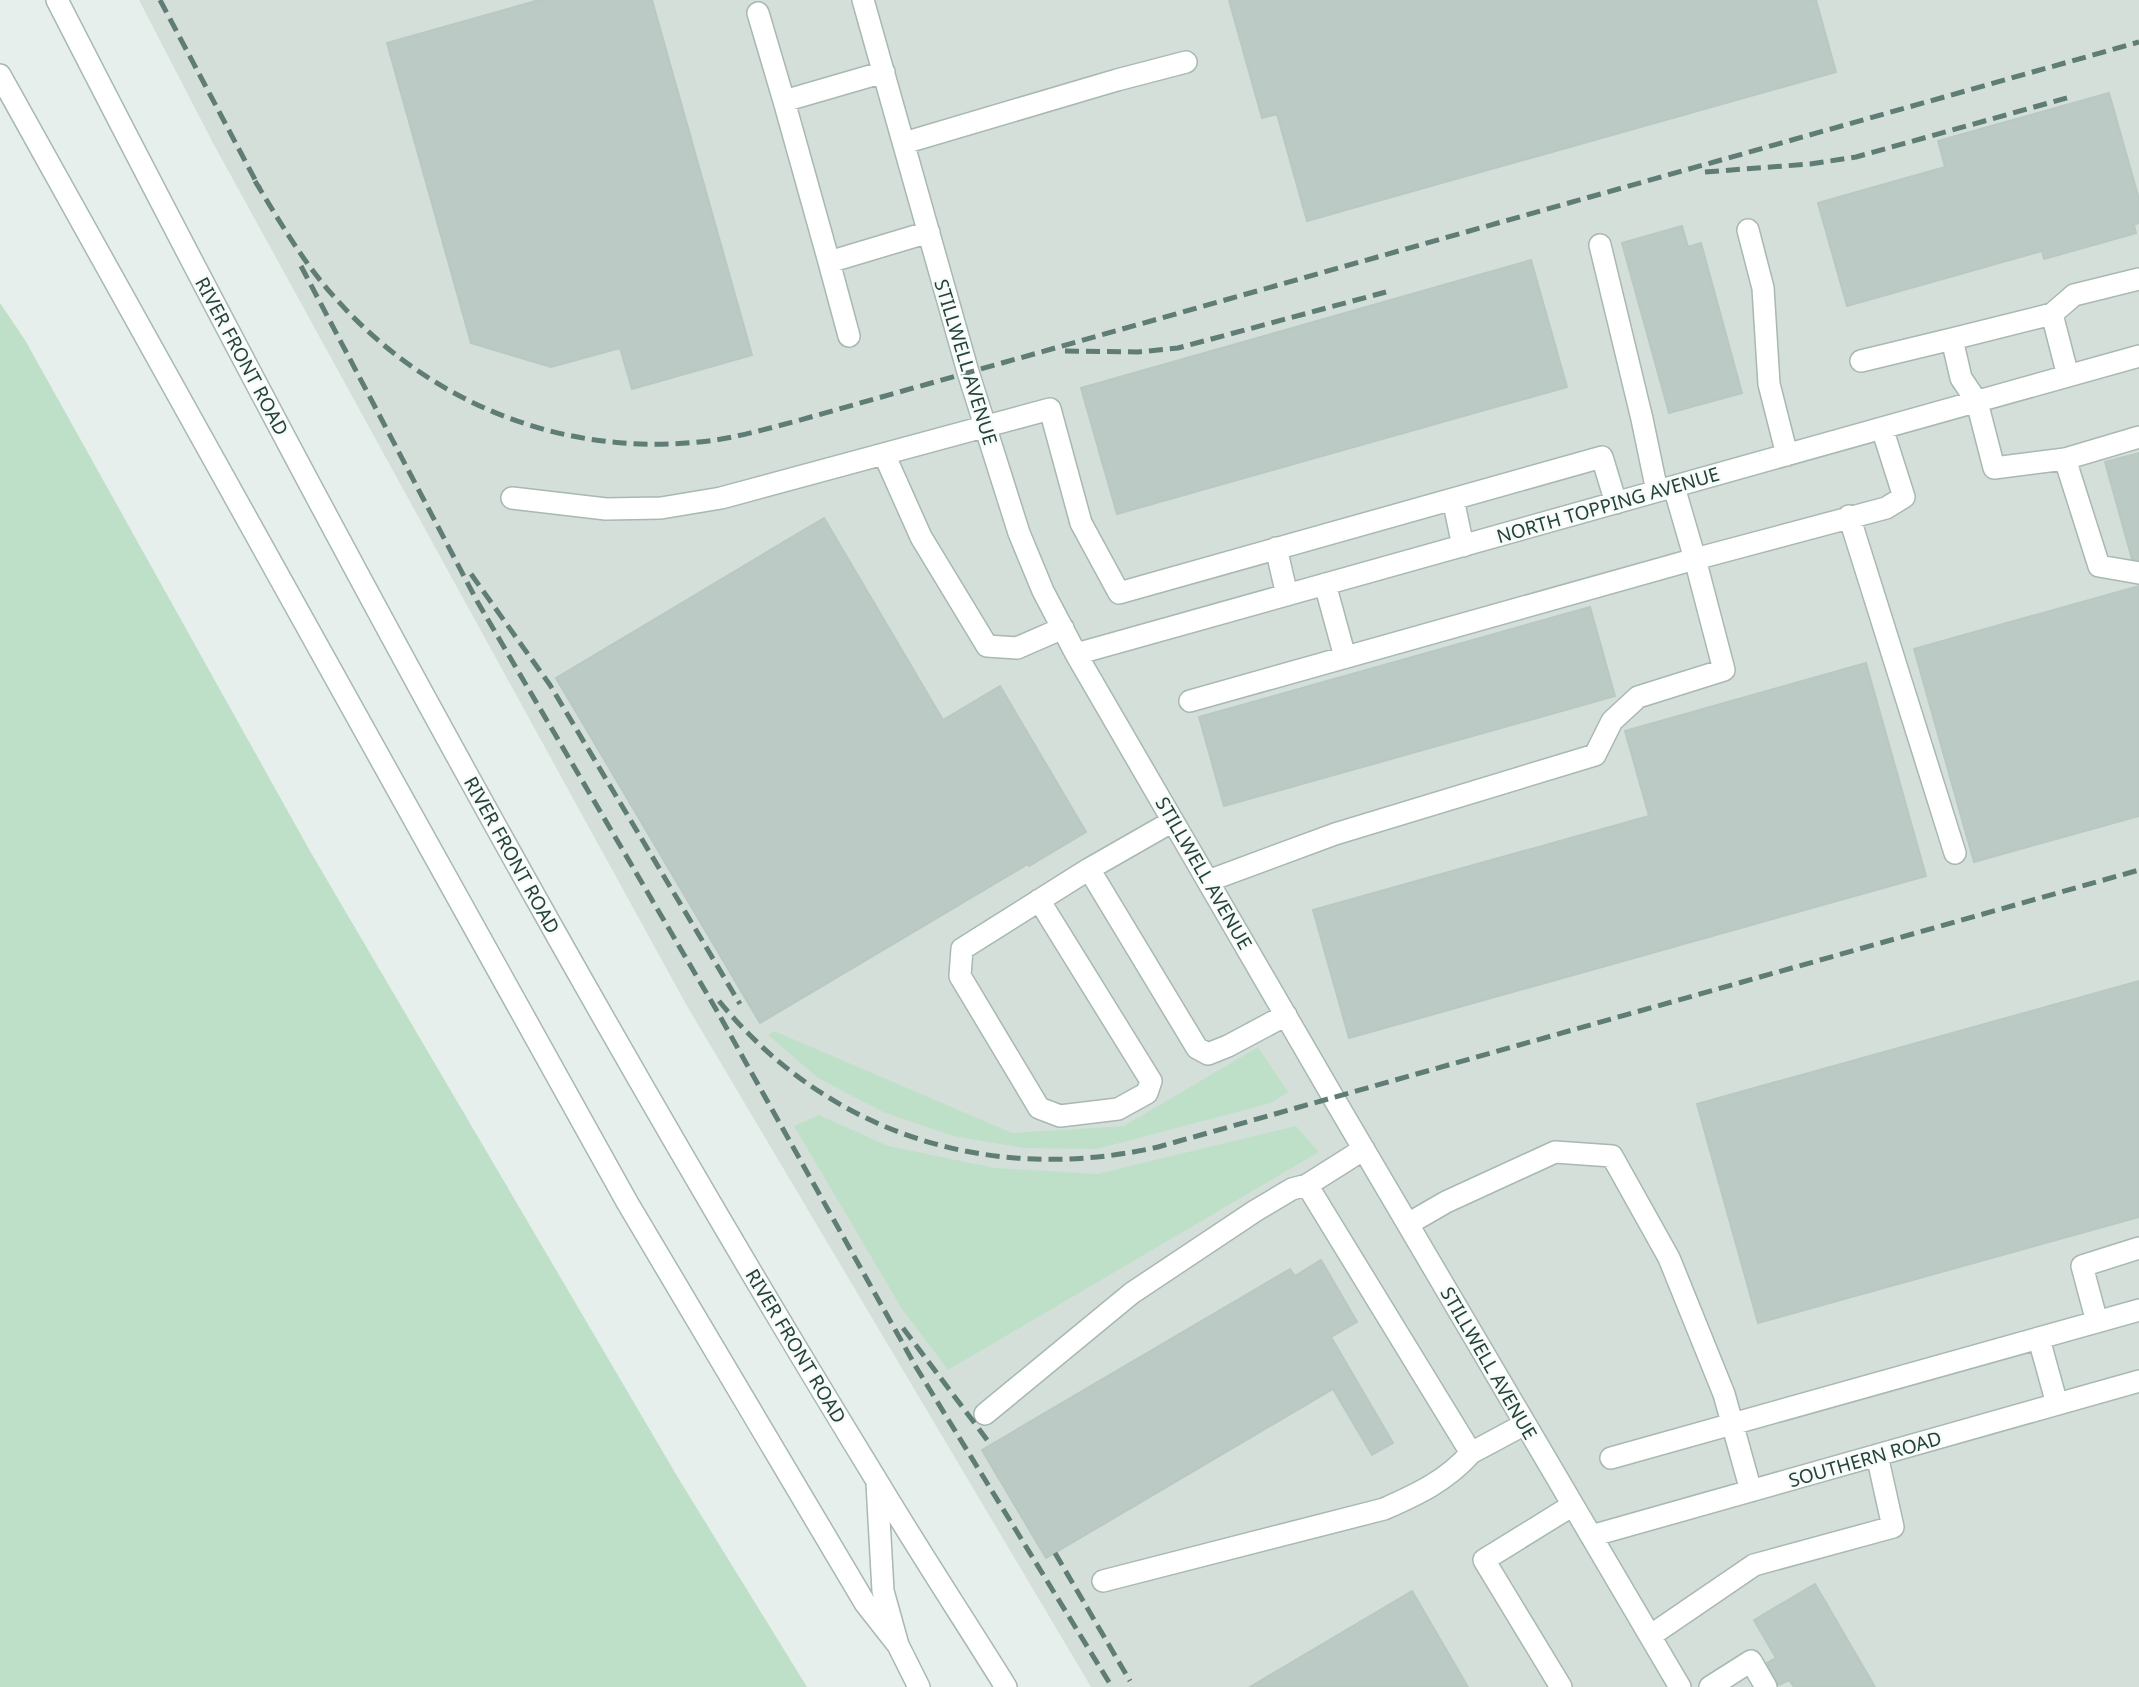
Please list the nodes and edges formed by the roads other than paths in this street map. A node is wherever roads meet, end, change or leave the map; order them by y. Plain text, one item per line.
1 (58, 0) edge
2 (863, 0) edge
3 (758, 13) dead end
4 (1186, 62) dead end
5 (884, 72) junction
6 (0, 75) edge
7 (783, 101) junction
8 (904, 143) junction
9 (1748, 230) dead end
10 (929, 232) junction
11 (1600, 245) dead end
12 (829, 262) junction
13 (2139, 279) edge
14 (2052, 314) junction
15 (849, 336) dead end
16 (1952, 340) junction
17 (2139, 356) edge
18 (1861, 361) dead end
19 (2068, 376) junction
20 (1978, 402) junction
21 (985, 425) junction
22 (1882, 428) junction
23 (2139, 437) edge
24 (884, 454) junction
25 (1787, 455) junction
26 (2065, 458) junction
27 (1665, 489) junction
28 (512, 498) dead end
29 (1453, 499) junction
30 (1616, 503) junction
31 (1849, 516) junction
32 (1463, 546) junction
33 (1276, 548) junction
34 (1695, 559) junction
35 (2139, 573) edge
36 (1325, 584) junction
37 (1287, 595) junction
38 (1063, 628) junction
39 (1076, 654) junction
40 (1345, 657) junction
41 (1190, 701) dead end
42 (1173, 821) junction
43 (1955, 853) dead end
44 (1089, 869) junction
45 (1208, 881) junction
46 (1040, 900) junction
47 (1286, 1015) junction
48 (1364, 1149) junction
49 (1307, 1185) junction
50 (1408, 1224) junction
51 (2139, 1248) edge
52 (2139, 1310) edge
53 (2097, 1322) junction
54 (2039, 1339) junction
55 (2139, 1381) edge
56 (2057, 1404) junction
57 (985, 1414) dead end
58 (1525, 1424) junction
59 (1734, 1424) junction
60 (1471, 1453) junction
61 (1877, 1455) junction
62 (1611, 1458) dead end
63 (877, 1482) junction
64 (1751, 1491) junction
65 (1573, 1505) junction
66 (1591, 1536) junction
67 (1103, 1581) dead end
68 (1650, 1636) junction
69 (898, 1645) junction
70 (919, 1687) edge
71 (1006, 1687) edge
72 (1561, 1687) edge
73 (1680, 1687) edge
74 (1710, 1687) edge
75 (1766, 1687) edge

1 - 63 street, RIVER FRONT ROAD
2 - 5 street, STILLWELL AVENUE
3 - 7 street
4 - 8 street
5 - 7 street
5 - 8 street, STILLWELL AVENUE
6 - 69 street
7 - 12 street
8 - 10 street, STILLWELL AVENUE
9 - 25 street
10 - 12 street
10 - 21 street, STILLWELL AVENUE
11 - 27 street
12 - 15 street
13 - 14 street
14 - 16 street
14 - 19 street
16 - 18 street
16 - 20 street
17 - 19 street, NORTH TOPPING AVENUE
19 - 20 street, NORTH TOPPING AVENUE
20 - 22 street, NORTH TOPPING AVENUE
20 - 26 street
21 - 24 street
21 - 33 street
21 - 38 street, STILLWELL AVENUE
22 - 25 street, NORTH TOPPING AVENUE
22 - 31 street
23 - 26 street
24 - 28 street
24 - 38 street
25 - 27 street, NORTH TOPPING AVENUE
26 - 35 street
27 - 30 street, NORTH TOPPING AVENUE
27 - 34 street
29 - 30 street
29 - 32 street
29 - 33 street
30 - 32 street, NORTH TOPPING AVENUE
31 - 34 street
31 - 43 street
32 - 36 street, NORTH TOPPING AVENUE
33 - 37 street
34 - 40 street
34 - 45 street
36 - 37 street, NORTH TOPPING AVENUE
36 - 40 street
37 - 39 street, NORTH TOPPING AVENUE
38 - 39 street, STILLWELL AVENUE
39 - 42 street, STILLWELL AVENUE
40 - 41 street
42 - 44 street
42 - 45 street, STILLWELL AVENUE
44 - 46 street
44 - 47 street
45 - 47 street, STILLWELL AVENUE
46 - 46 street
47 - 48 street, STILLWELL AVENUE
48 - 49 street
48 - 50 street, STILLWELL AVENUE
49 - 57 street
49 - 60 street
50 - 58 street, STILLWELL AVENUE
50 - 59 street
51 - 53 street
52 - 53 street
53 - 54 street
54 - 56 street
54 - 59 street
55 - 56 street, SOUTHERN ROAD
56 - 61 street, SOUTHERN ROAD
58 - 60 street
58 - 65 street, STILLWELL AVENUE
59 - 62 street
59 - 64 street
60 - 67 street
61 - 64 street, SOUTHERN ROAD
61 - 68 street
63 - 69 street
63 - 71 street, RIVER FRONT ROAD
64 - 66 street, SOUTHERN ROAD
65 - 66 street, STILLWELL AVENUE
65 - 72 street
66 - 68 street, STILLWELL AVENUE
68 - 73 street, STILLWELL AVENUE
69 - 70 street
74 - 75 street

